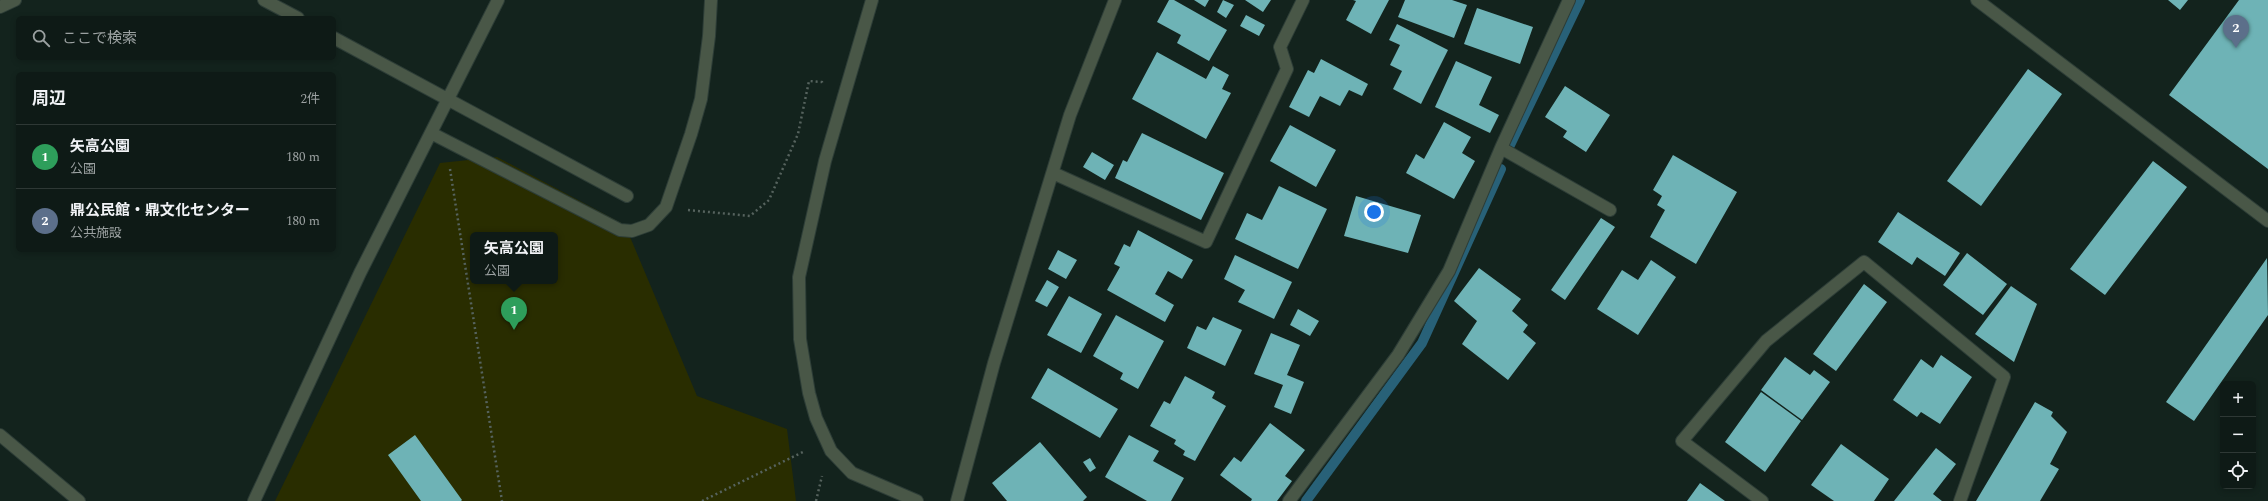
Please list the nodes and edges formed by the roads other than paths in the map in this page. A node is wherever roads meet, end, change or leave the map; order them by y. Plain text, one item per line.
1 (15, 0) edge
2 (264, 0) edge
3 (498, 0) edge
4 (711, 0) edge
5 (872, 0) edge
6 (1115, 0) edge
7 (1303, 0) edge
8 (1569, 0) edge
9 (1977, 0) edge
10 (0, 7) edge
11 (294, 16) edge
12 (336, 39) edge
13 (448, 99) junction
14 (431, 134) junction
15 (1501, 148) junction
16 (1053, 173) junction
17 (627, 196) dead end
18 (1610, 210) dead end
19 (2268, 221) edge
20 (0, 435) edge
21 (79, 501) edge
22 (254, 501) edge
23 (917, 501) edge
24 (957, 501) edge
25 (1289, 501) edge
26 (1762, 501) edge
27 (1960, 501) edge

1 - 10 street
2 - 11 street
3 - 13 street
4 - 14 street
5 - 23 street
6 - 16 street
7 - 16 street
8 - 15 street
9 - 19 street
12 - 13 street
13 - 14 street
13 - 17 street
14 - 22 street
15 - 18 street
15 - 25 street
16 - 24 street
20 - 21 street
26 - 27 street

